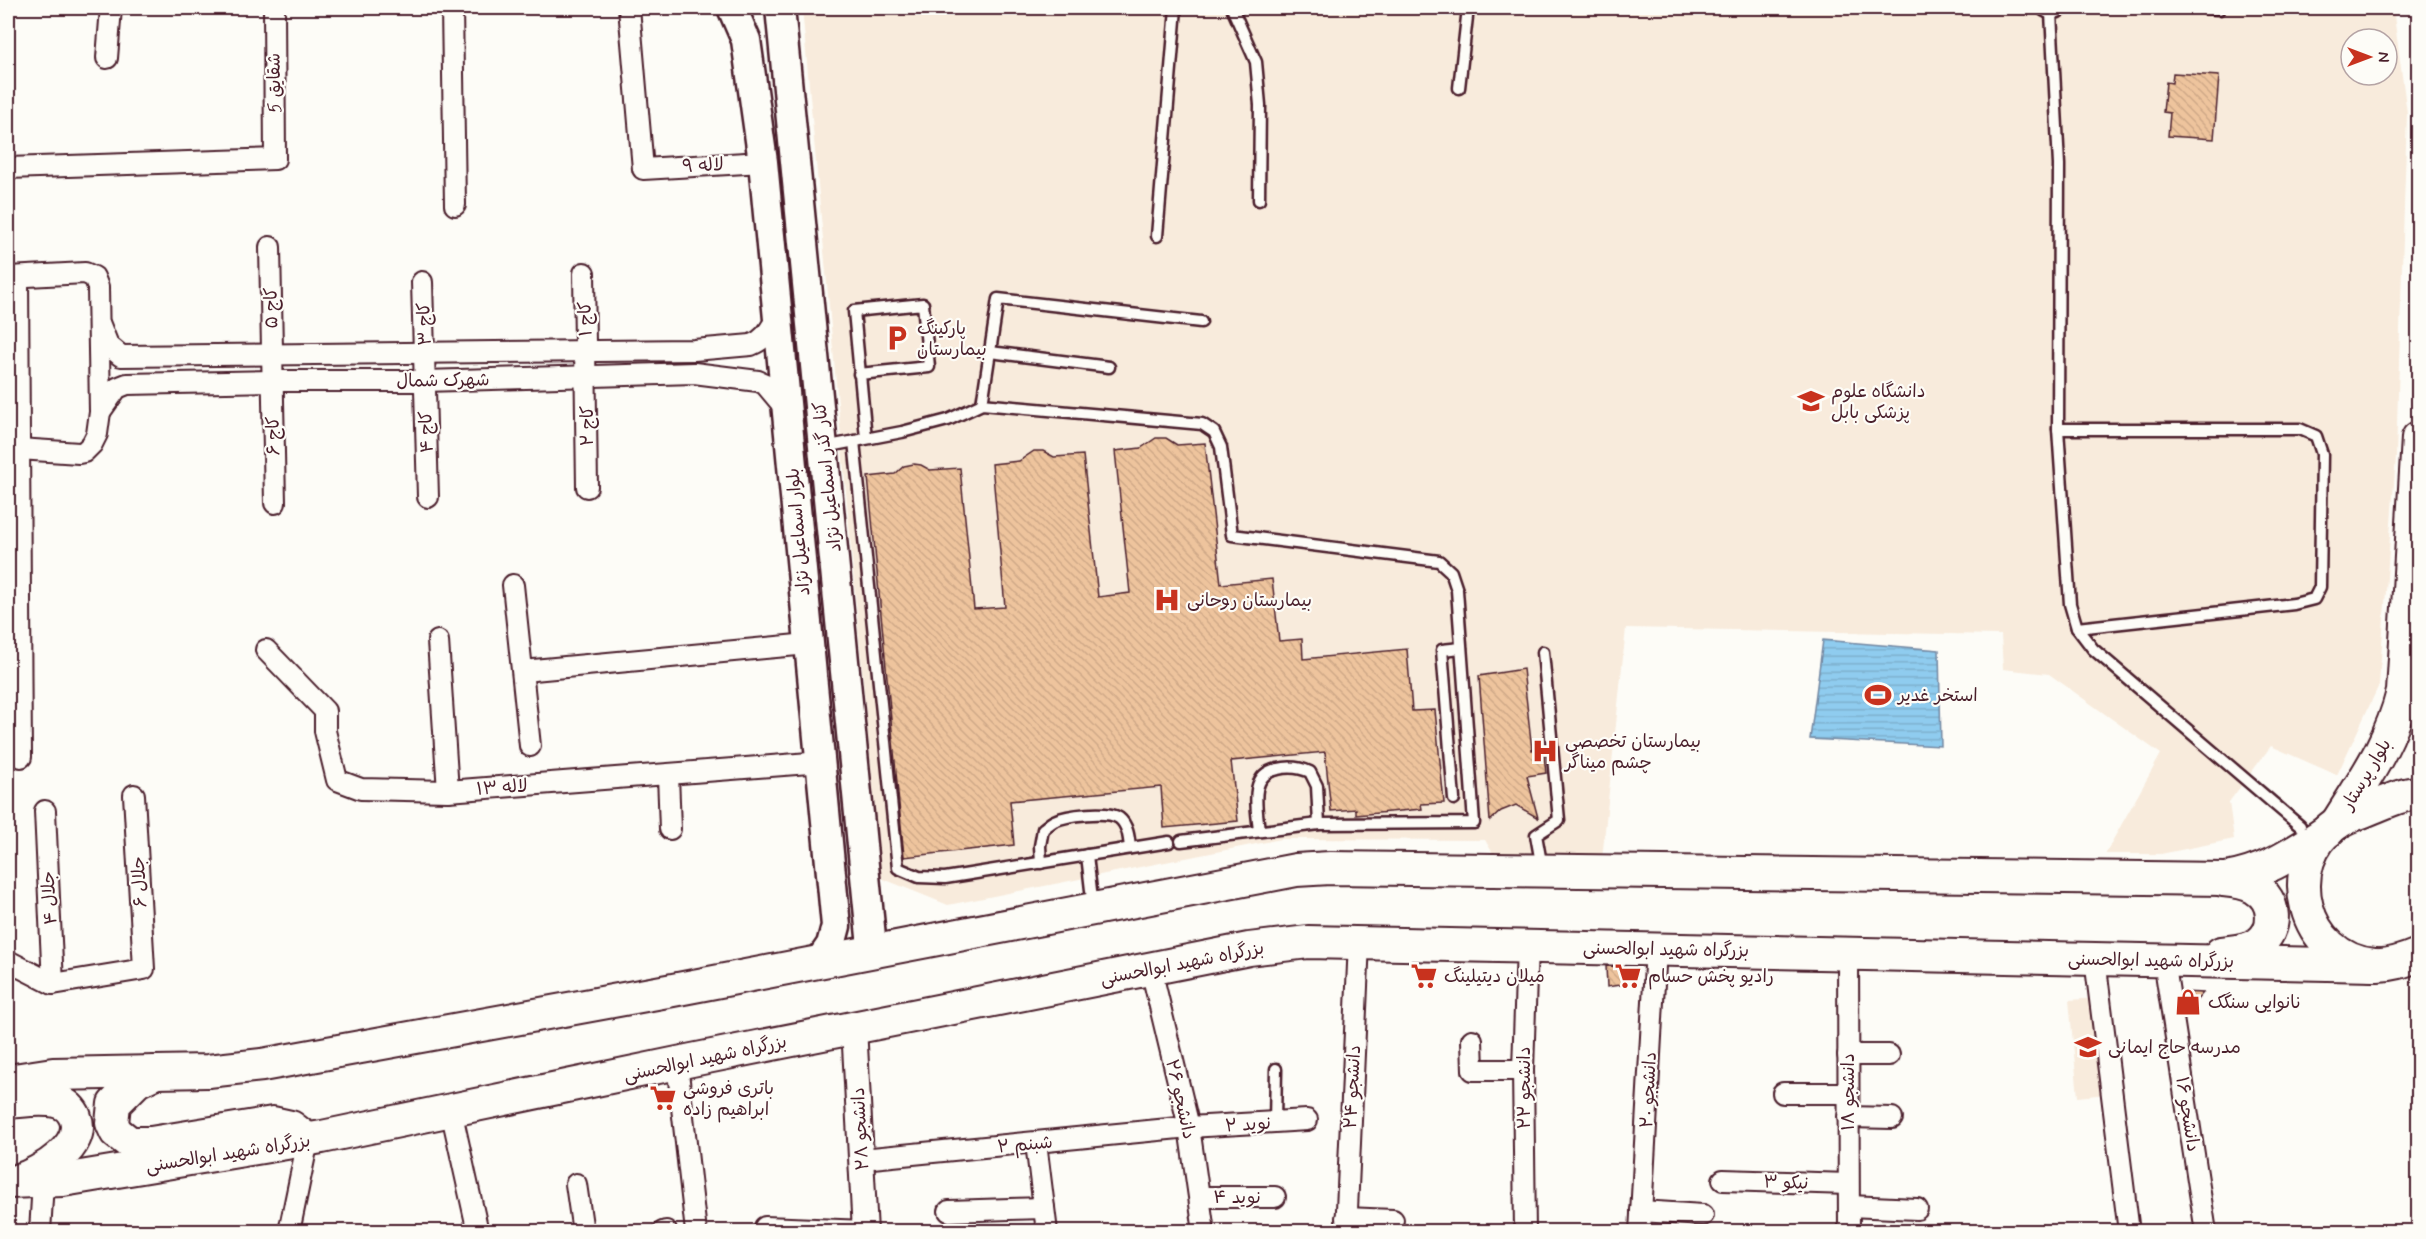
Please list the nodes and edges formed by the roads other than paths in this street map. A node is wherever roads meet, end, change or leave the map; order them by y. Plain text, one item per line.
1 (111, 8) edge
2 (274, 8) edge
3 (452, 8) edge
4 (629, 8) edge
5 (732, 8) edge
6 (754, 8) edge
7 (780, 8) edge
8 (1176, 8) edge
9 (1232, 8) edge
10 (1468, 8) edge
11 (2063, 8) edge
12 (2204, 8) edge
13 (2219, 9) edge
14 (2046, 10) edge
15 (746, 40) junction
16 (107, 58) dead end
17 (1459, 88) dead end
18 (763, 162) junction
19 (8, 168) edge
20 (1259, 200) dead end
21 (455, 205) dead end
22 (1157, 236) dead end
23 (270, 247) dead end
24 (584, 273) dead end
25 (13, 277) edge
26 (422, 282) dead end
27 (778, 316) junction
28 (1202, 321) dead end
29 (100, 325) junction
30 (694, 350) junction
31 (990, 352) junction
32 (586, 364) junction
33 (425, 366) junction
34 (1109, 367) dead end
35 (272, 368) junction
36 (694, 373) junction
37 (860, 374) junction
38 (982, 404) junction
39 (786, 409) junction
40 (100, 412) junction
41 (2058, 429) junction
42 (866, 438) junction
43 (2418, 438) edge
44 (854, 441) junction
45 (824, 447) junction
46 (19, 449) junction
47 (587, 487) dead end
48 (428, 498) dead end
49 (275, 503) dead end
50 (513, 585) dead end
51 (2078, 628) junction
52 (438, 641) dead end
53 (808, 644) junction
54 (1461, 648) junction
55 (266, 650) dead end
56 (1543, 652) dead end
57 (522, 671) junction
58 (14, 682) edge
59 (530, 746) dead end
60 (21, 757) dead end
61 (822, 762) junction
62 (668, 775) junction
63 (448, 791) junction
64 (2418, 793) edge
65 (134, 795) dead end
66 (1454, 799) dead end
67 (45, 811) dead end
68 (1319, 824) junction
69 (2322, 827) junction
70 (670, 829) dead end
71 (1259, 831) junction
72 (1181, 841) dead end
73 (1168, 842) dead end
74 (1130, 848) junction
75 (1087, 855) junction
76 (1041, 863) junction
77 (1542, 871) junction
78 (2209, 879) junction
79 (1093, 908) junction
80 (836, 926) junction
81 (927, 940) junction
82 (1359, 942) junction
83 (1527, 945) junction
84 (872, 947) junction
85 (1656, 948) junction
86 (1848, 953) junction
87 (2095, 959) junction
88 (2164, 960) junction
89 (8, 961) edge
90 (820, 961) junction
91 (2402, 963) edge
92 (1151, 969) junction
93 (53, 984) junction
94 (854, 1028) junction
95 (1472, 1040) dead end
96 (1848, 1054) junction
97 (1889, 1054) dead end
98 (677, 1063) junction
99 (1276, 1069) dead end
100 (1523, 1070) junction
101 (157, 1072) junction
102 (8, 1081) edge
103 (1783, 1093) dead end
104 (1848, 1093) junction
105 (8, 1102) edge
106 (451, 1110) junction
107 (1848, 1117) junction
108 (1892, 1118) dead end
109 (1307, 1120) dead end
110 (1275, 1122) junction
111 (1189, 1127) junction
112 (308, 1140) junction
113 (1035, 1143) junction
114 (862, 1159) junction
115 (1723, 1180) dead end
116 (21, 1182) edge
117 (576, 1184) dead end
118 (1848, 1184) junction
119 (1200, 1197) junction
120 (1275, 1197) dead end
121 (1849, 1206) junction
122 (1044, 1208) junction
123 (1917, 1209) dead end
124 (949, 1211) dead end
125 (1641, 1211) junction
126 (1703, 1215) dead end
127 (1393, 1220) dead end
128 (1346, 1225) edge
129 (865, 1231) edge
130 (40, 1232) edge
131 (289, 1232) edge
132 (478, 1232) edge
133 (583, 1232) edge
134 (696, 1232) edge
135 (765, 1232) edge
136 (1047, 1232) edge
137 (1204, 1232) edge
138 (1525, 1232) edge
139 (1640, 1232) edge
140 (1849, 1232) edge
141 (2129, 1232) edge
142 (2206, 1232) edge

1 - 16 street
2 - 19 street, شقايق 5
3 - 21 street
4 - 18 street, لاله ۹
5 - 15 main road, بلوار اسماعیل نژاد
6 - 15 main road, بلوار اسماعیل نژاد
7 - 45 main road, کنار گذر اسماعیل نژاد
8 - 22 lane
9 - 20 lane
10 - 17 lane
11 - 14 lane
12 - 13 lane
14 - 41 lane
15 - 18 main road, بلوار اسماعیل نژاد
18 - 27 main road, بلوار اسماعیل نژاد
23 - 35 street, کاج ۵
24 - 32 street, کاج ۱
25 - 29 street
25 - 46 street
26 - 33 street, کاج ۳
27 - 30 street, شهرک شمال
27 - 39 main road, بلوار اسماعیل نژاد
28 - 31 lane
29 - 35 street, شهرک شمال
29 - 40 street
30 - 32 street, شهرک شمال
30 - 36 street
31 - 34 lane
31 - 38 lane
32 - 33 street, شهرک شمال
32 - 33 street, شهرک شمال
32 - 36 street, شهرک شمال
32 - 47 street, کاج ۲
33 - 35 street, شهرک شمال
33 - 35 street, شهرک شمال
33 - 48 street, کاج ۴
35 - 40 street, شهرک شمال
35 - 49 street, کاج ۶
36 - 39 street, شهرک شمال
37 - 37 lane
37 - 42 lane
38 - 42 lane
38 - 54 lane
39 - 53 main road, بلوار اسماعیل نژاد
40 - 46 street
41 - 51 lane
41 - 51 lane
42 - 44 lane
43 - 69 main road, بلوار پرستار
44 - 45 lane
44 - 76 lane
45 - 84 main road, کنار گذر اسماعیل نژاد
46 - 58 street
50 - 57 street
51 - 69 lane
52 - 63 street
53 - 57 street
53 - 61 main road, بلوار اسماعیل نژاد
54 - 66 lane
54 - 68 lane
55 - 63 street, لاله ۱۳
56 - 77 lane
57 - 59 street
58 - 60 street
61 - 62 street, لاله ۱۳
61 - 80 main road, بلوار اسماعیل نژاد
62 - 63 street, لاله ۱۳
62 - 70 street
64 - 69 main road
65 - 93 street, جلال ۶
67 - 93 street, جلال ۴
68 - 71 lane
68 - 71 lane
69 - 78 main road
69 - 91 main road, بلوار پرستار
71 - 72 lane
73 - 74 lane
74 - 75 lane
74 - 76 lane
75 - 76 lane
75 - 79 lane
77 - 78 main road
77 - 79 main road
78 - 88 main road
79 - 81 main road
80 - 84 main road
80 - 90 main road
81 - 84 main road
81 - 90 main road
82 - 83 main road, بزرگراه شهید ابوالحسنی
82 - 92 main road, بزرگراه شهید ابوالحسنی
82 - 128 street, دانشجو ۲۴
83 - 85 main road, بزرگراه شهید ابوالحسنی
83 - 100 street, دانشجو ۲۲
85 - 86 main road, بزرگراه شهید ابوالحسنی
85 - 125 street, دانشجو ۲۰
86 - 87 main road, بزرگراه شهید ابوالحسنی
86 - 96 street, دانشجو ۱۸
87 - 88 main road, بزرگراه شهید ابوالحسنی
87 - 141 street
88 - 91 main road, بزرگراه شهید ابوالحسنی
88 - 142 street, دانشجو ۱۶
89 - 93 street
90 - 101 main road
92 - 94 main road, بزرگراه شهید ابوالحسنی
92 - 111 street, دانشجو ۲۶
94 - 98 main road, بزرگراه شهید ابوالحسنی
94 - 114 street, دانشجو ۲۸
95 - 100 street
96 - 97 street
96 - 104 street, دانشجو ۱۸
98 - 106 main road, بزرگراه شهید ابوالحسنی
98 - 134 street
99 - 110 lane
100 - 138 street, دانشجو ۲۲
101 - 102 main road
101 - 112 main road
103 - 104 street
104 - 107 street, دانشجو ۱۸
105 - 116 main road
106 - 112 main road, بزرگراه شهید ابوالحسنی
106 - 132 street
107 - 108 street
107 - 118 street, دانشجو ۱۸
109 - 110 street, نوید ۲
110 - 111 street, نوید ۲
111 - 113 street, شبنم ۲
111 - 119 street, دانشجو ۲۶
112 - 116 main road, بزرگراه شهید ابوالحسنی
112 - 131 street
113 - 114 street, شبنم ۲
113 - 122 street
114 - 129 street, دانشجو ۲۸
115 - 118 street, نیکو ۳
116 - 130 street
117 - 133 street
118 - 121 street, دانشجو ۱۸
119 - 120 street, نوید ۴
119 - 137 street, دانشجو ۲۶
121 - 123 street
121 - 140 street, دانشجو ۱۸
122 - 124 street
122 - 136 street
125 - 126 street
125 - 139 street, دانشجو ۲۰
127 - 128 street
129 - 135 street

